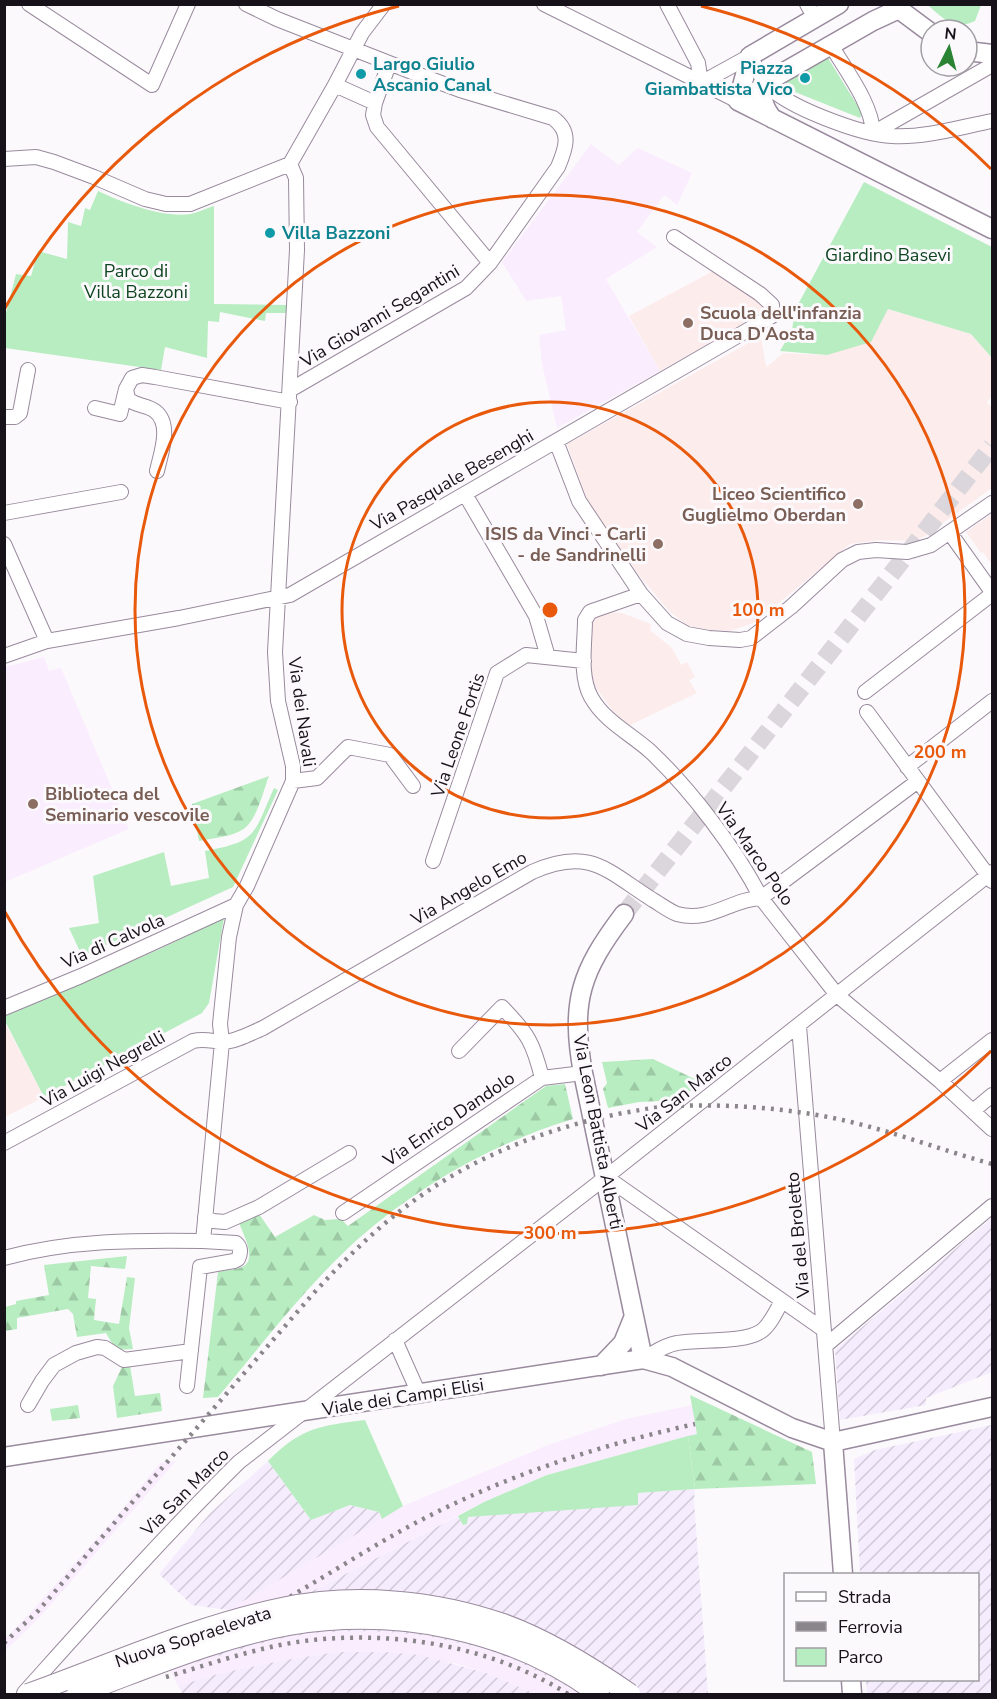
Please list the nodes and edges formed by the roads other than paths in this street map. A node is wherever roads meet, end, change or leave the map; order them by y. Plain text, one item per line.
1 (29, 4) edge
2 (188, 4) edge
3 (246, 4) edge
4 (384, 4) edge
5 (544, 4) edge
6 (666, 4) edge
7 (838, 4) edge
8 (896, 6) edge
9 (811, 11) edge
10 (919, 24) edge
11 (831, 45) junction
12 (353, 49) junction
13 (750, 56) junction
14 (389, 64) junction
15 (993, 65) edge
16 (701, 83) junction
17 (765, 83) junction
18 (335, 85) junction
19 (738, 101) junction
20 (375, 103) junction
21 (772, 119) junction
22 (993, 121) edge
23 (873, 134) junction
24 (4, 159) edge
25 (291, 164) junction
26 (993, 229) edge
27 (674, 237) dead end
28 (490, 263) junction
29 (28, 370) dead end
30 (126, 389) junction
31 (290, 396) junction
32 (96, 408) dead end
33 (4, 417) edge
34 (556, 441) junction
35 (157, 471) dead end
36 (121, 492) dead end
37 (465, 494) junction
38 (993, 503) edge
39 (4, 513) edge
40 (950, 533) junction
41 (4, 544) edge
42 (993, 593) edge
43 (641, 594) junction
44 (279, 598) junction
45 (47, 641) junction
46 (4, 656) edge
47 (548, 657) junction
48 (584, 661) junction
49 (865, 692) dead end
50 (993, 701) edge
51 (867, 712) dead end
52 (907, 767) junction
53 (293, 781) junction
54 (918, 781) junction
55 (413, 786) dead end
56 (433, 861) dead end
57 (991, 876) edge
58 (761, 898) junction
59 (236, 905) junction
60 (624, 914) tunnel mouth
61 (837, 995) junction
62 (4, 1008) edge
63 (799, 1026) junction
64 (993, 1040) edge
65 (222, 1042) junction
66 (459, 1051) dead end
67 (583, 1073) junction
68 (542, 1078) junction
69 (940, 1081) junction
70 (993, 1095) edge
71 (973, 1111) junction
72 (993, 1129) edge
73 (4, 1143) edge
74 (349, 1153) dead end
75 (606, 1177) junction
76 (993, 1206) edge
77 (343, 1213) dead end
78 (205, 1217) junction
79 (203, 1241) junction
80 (4, 1258) edge
81 (782, 1301) junction
82 (635, 1314) junction
83 (824, 1330) junction
84 (395, 1340) junction
85 (825, 1346) junction
86 (191, 1351) junction
87 (643, 1359) junction
88 (601, 1365) junction
89 (187, 1386) dead end
90 (419, 1394) junction
91 (28, 1405) dead end
92 (993, 1407) edge
93 (300, 1413) junction
94 (833, 1442) junction
95 (4, 1457) edge
96 (843, 1573) edge
97 (23, 1695) edge
98 (28, 1695) edge
99 (77, 1695) edge
100 (599, 1695) edge
101 (630, 1695) edge

1 - 2 street
3 - 12 street
4 - 12 street
5 - 16 street
6 - 16 street
7 - 9 main road
8 - 10 main road
8 - 11 main road
9 - 13 main road
11 - 17 main road
11 - 23 street
12 - 14 street
12 - 18 street
13 - 16 street
13 - 17 street
13 - 19 main road
14 - 20 street
14 - 28 street, Via Giovanni Segantini
15 - 23 street
16 - 19 street
17 - 19 street
17 - 21 main road
17 - 23 street
18 - 20 street
18 - 25 street
19 - 21 main road
20 - 28 street
21 - 26 main road
22 - 23 street
24 - 25 street
25 - 31 street, Via dei Navali
27 - 34 street, Via Pasquale Besenghi
28 - 31 street, Via Giovanni Segantini
29 - 33 street
30 - 31 street
30 - 32 street
30 - 35 street
31 - 44 street, Via dei Navali
34 - 37 street, Via Pasquale Besenghi
34 - 43 street
36 - 39 street
37 - 44 street, Via Pasquale Besenghi
37 - 47 street
38 - 40 street
40 - 42 street
40 - 43 street
41 - 45 street
42 - 49 street
43 - 48 street, Via Marco Polo
44 - 45 street, Via Pasquale Besenghi
44 - 53 street, Via dei Navali
45 - 46 street, Via Pasquale Besenghi
47 - 48 street, Via Leone Fortis
47 - 56 street, Via Leone Fortis
48 - 58 street, Via Marco Polo
50 - 52 street
51 - 52 street
52 - 54 street
53 - 55 street, Via Leone Fortis
53 - 59 street, Via dei Navali
54 - 57 street
54 - 58 street, Via Angelo Emo
57 - 61 street, Via San Marco
58 - 61 street, Via Marco Polo
58 - 65 street, Via Angelo Emo
59 - 62 street, Via di Calvola
59 - 65 street, Via dei Navali
60 - 67 main road, Via Leon Battista Alberti
61 - 63 street, Via San Marco
61 - 69 street, Via Marco Polo
63 - 75 street, Via San Marco
63 - 83 street, Via del Broletto
64 - 69 street
65 - 73 street, Via Luigi Negrelli
65 - 78 street, Via dei Navali
66 - 68 street
67 - 68 street, Via Enrico Dandolo
67 - 75 main road, Via Leon Battista Alberti
68 - 77 street, Via Enrico Dandolo
69 - 71 street, Via Marco Polo
70 - 71 street
71 - 72 street, Via Marco Polo
74 - 78 street
75 - 81 street
75 - 82 main road, Via Leon Battista Alberti
75 - 84 street, Via San Marco
76 - 85 street
78 - 79 street, Via dei Navali
79 - 80 street
79 - 86 street
81 - 83 street
81 - 87 street, Viale dei Campi Elisi
82 - 87 main road, Via Leon Battista Alberti
82 - 88 main road
83 - 85 street, Via del Broletto
84 - 90 street
84 - 93 street, Via San Marco
85 - 94 street, Via del Broletto
86 - 89 street
86 - 91 street
87 - 88 main road, Viale dei Campi Elisi
87 - 94 main road
88 - 90 main road, Viale dei Campi Elisi
90 - 93 main road, Viale dei Campi Elisi
92 - 94 main road
93 - 95 main road, Viale dei Campi Elisi
93 - 97 street, Via San Marco
94 - 96 main road
98 - 101 highway, Nuova Sopraelevata, bridge
99 - 100 highway, Nuova Sopraelevata, bridge

